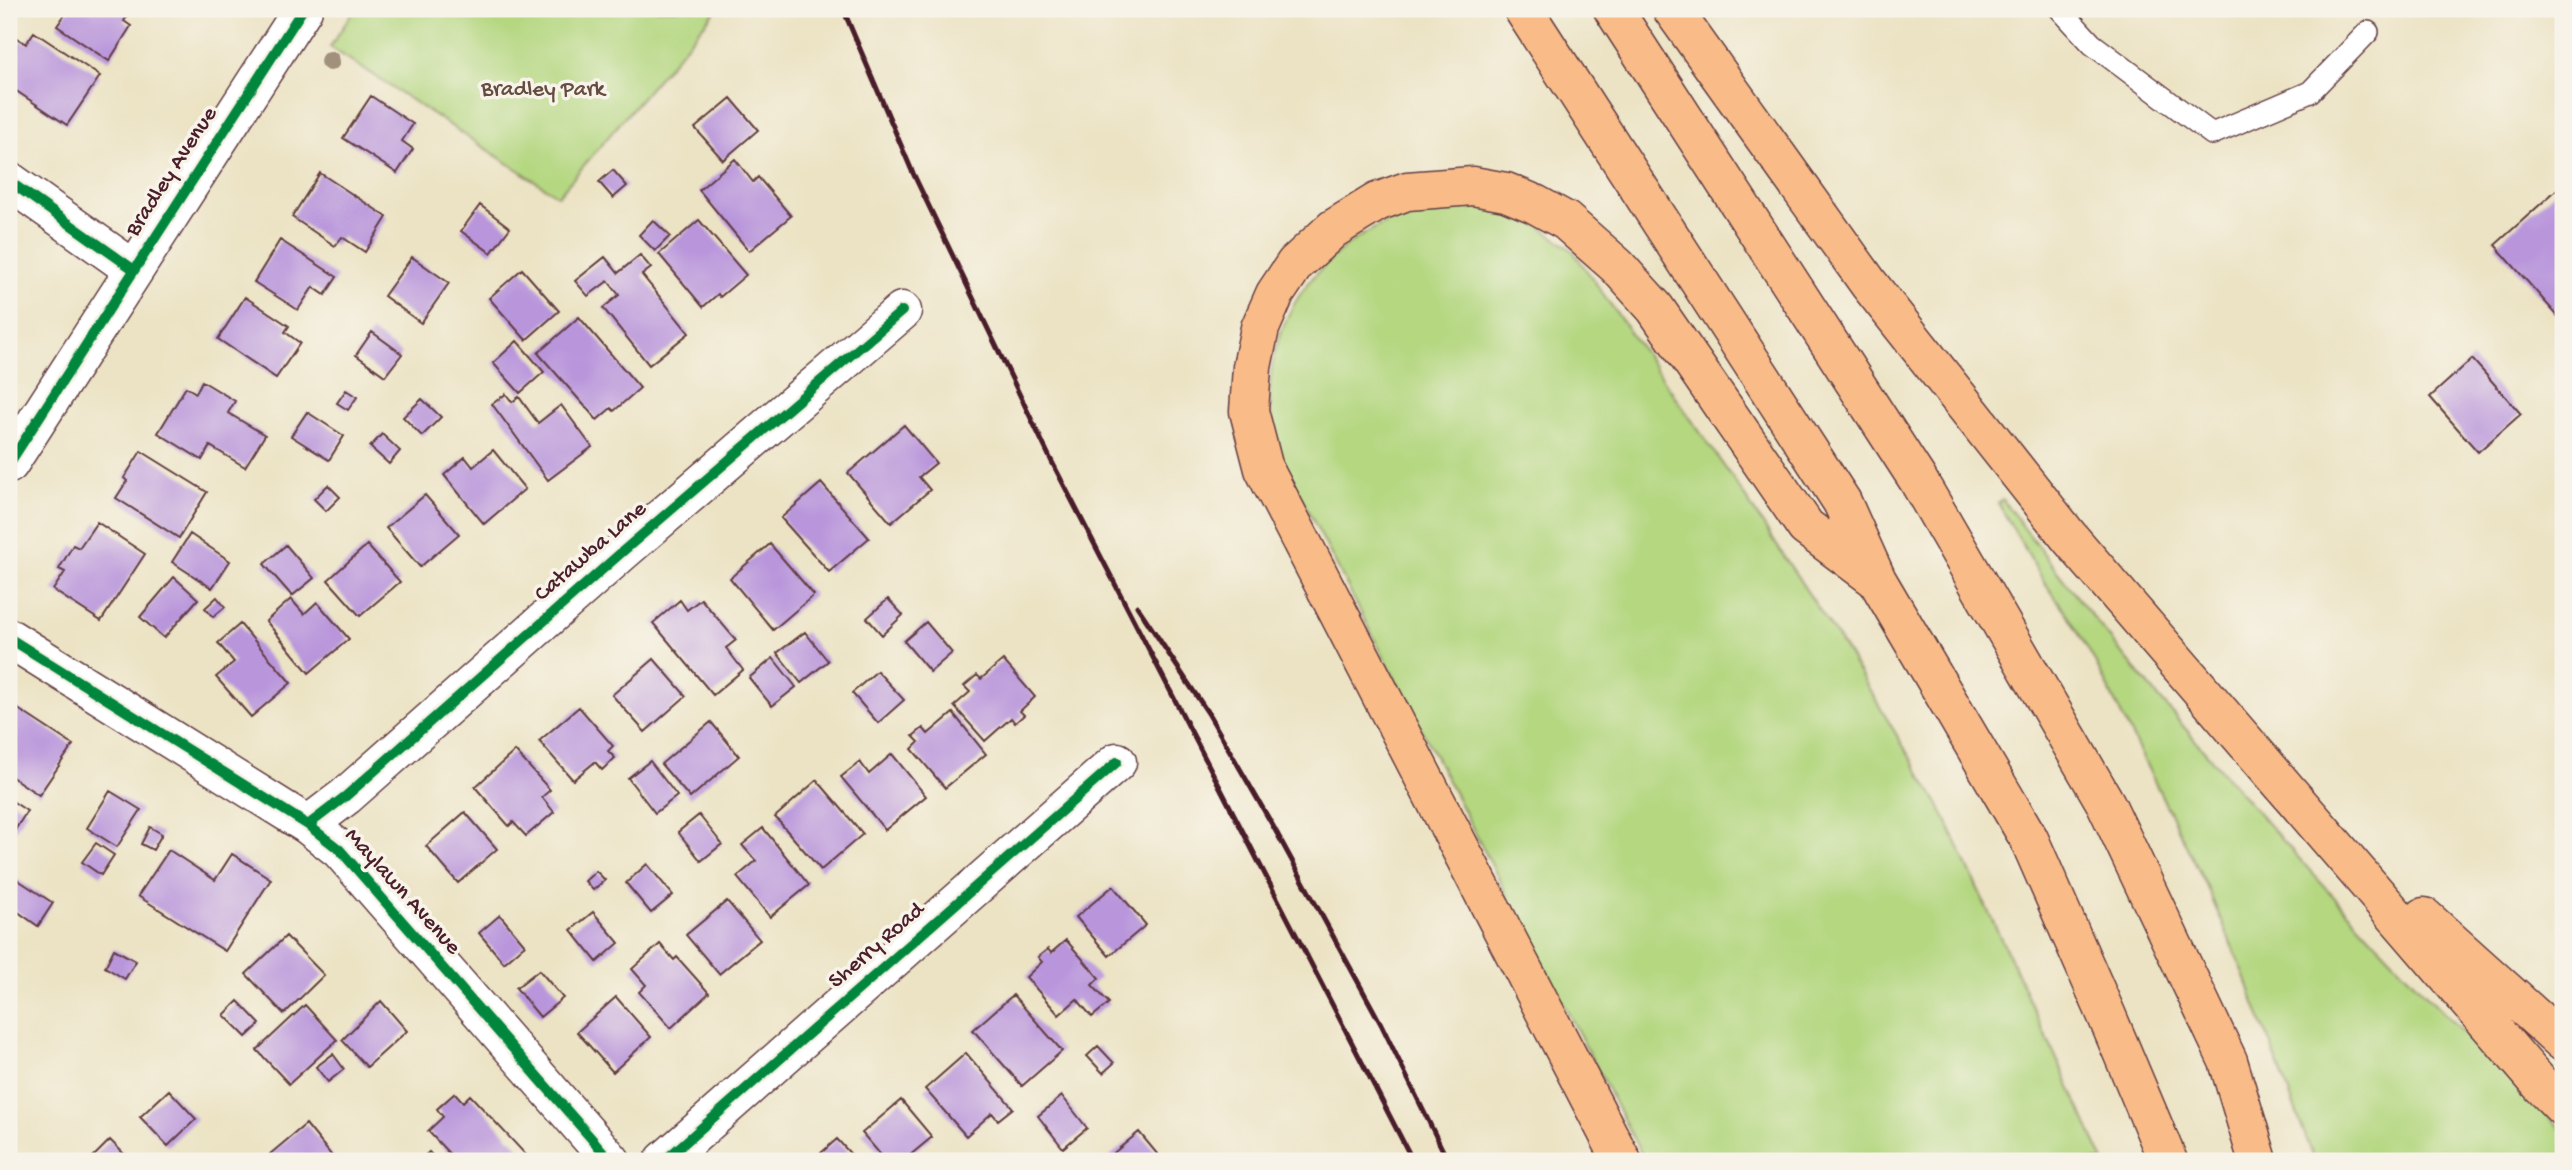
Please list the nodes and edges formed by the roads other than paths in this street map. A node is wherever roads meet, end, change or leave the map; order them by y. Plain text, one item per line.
1 (303, 9) edge
2 (1522, 9) edge
3 (1612, 9) edge
4 (1672, 9) edge
5 (2060, 9) edge
6 (2368, 32) dead end
7 (9, 181) edge
8 (133, 270) junction
9 (902, 311) dead end
10 (9, 464) edge
11 (1877, 580) junction
12 (9, 638) edge
13 (1117, 762) dead end
14 (2313, 819) junction
15 (308, 825) junction
16 (2563, 1042) edge
17 (2563, 1107) edge
18 (611, 1161) edge
19 (664, 1161) edge
20 (1622, 1161) edge
21 (2168, 1161) edge
22 (2258, 1161) edge

1 - 8 street, Bradley Avenue
2 - 11 highway
3 - 22 highway
4 - 14 highway
5 - 6 lane
7 - 8 street
8 - 10 street, Bradley Avenue
9 - 15 street, Catawba Lane
11 - 20 highway
11 - 21 highway
12 - 15 street, Maylawn Avenue
13 - 19 street, Sherry Road
14 - 16 highway
14 - 17 highway
15 - 18 street, Maylawn Avenue

